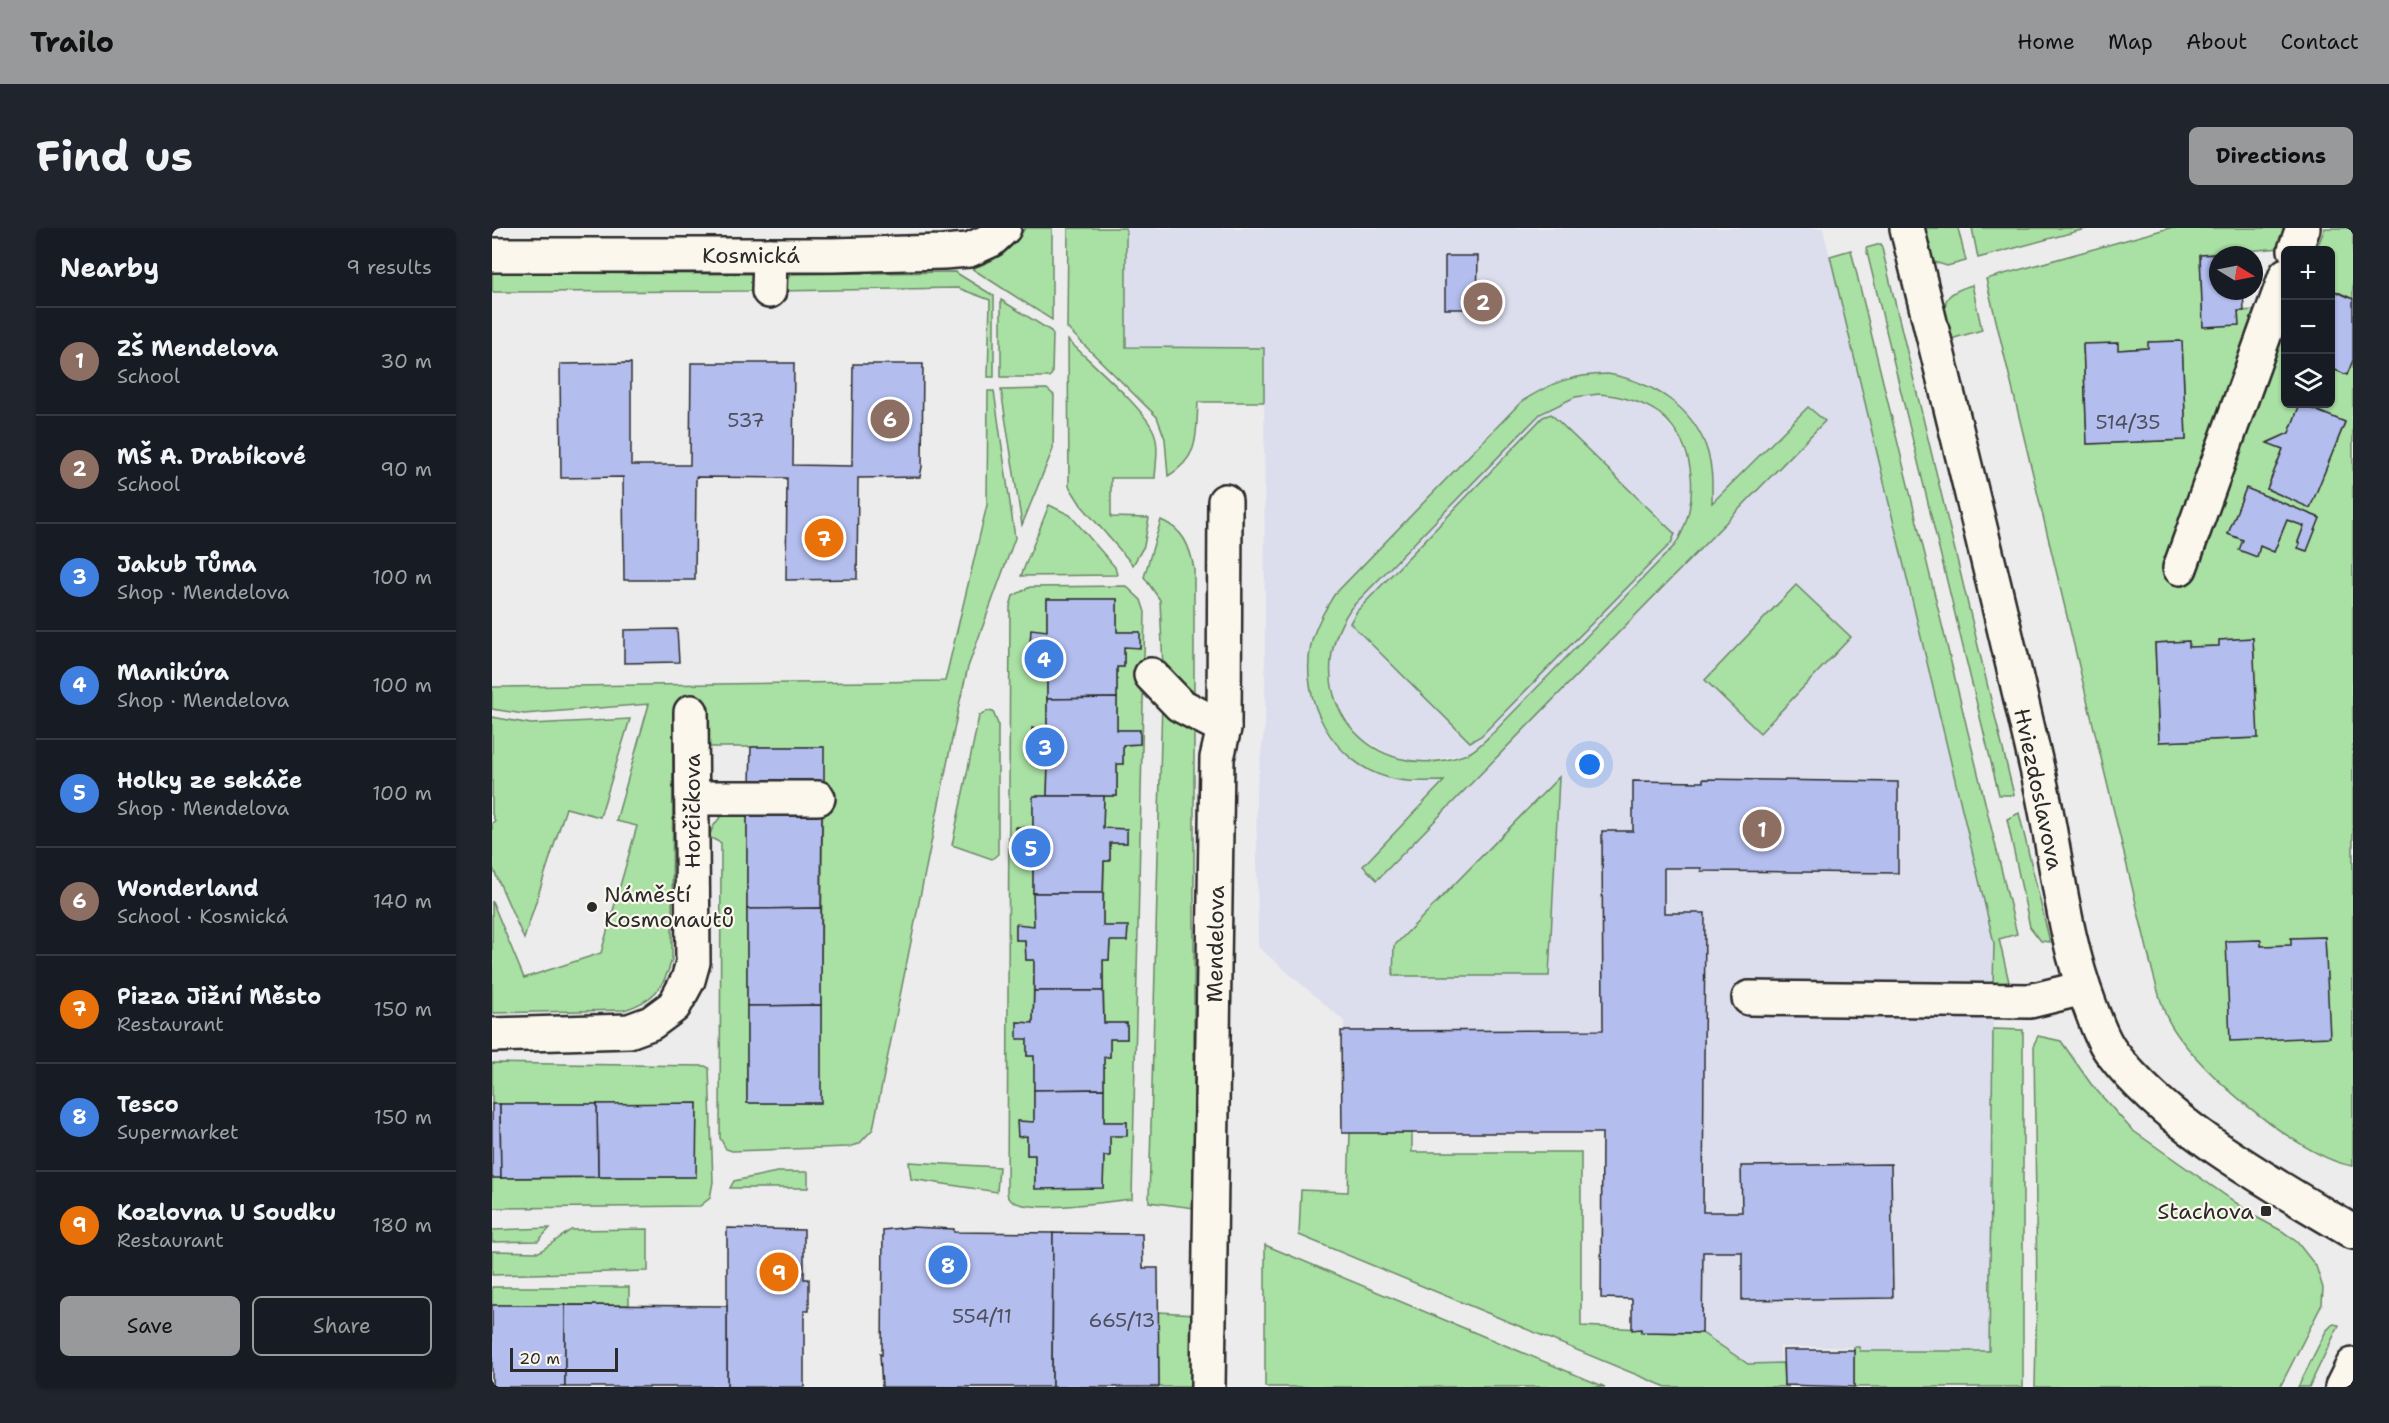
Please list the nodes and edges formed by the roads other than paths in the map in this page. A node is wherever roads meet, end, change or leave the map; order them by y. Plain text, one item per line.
1 (1004, 228) edge
2 (1907, 228) edge
3 (2303, 228) edge
4 (2296, 246) edge
5 (492, 255) edge
6 (770, 255) junction
7 (2281, 289) edge
8 (769, 291) dead end
9 (1225, 501) dead end
10 (2180, 568) dead end
11 (1151, 675) dead end
12 (691, 712) dead end
13 (1224, 728) junction
14 (692, 798) junction
15 (818, 798) dead end
16 (2083, 988) junction
17 (1749, 998) dead end
18 (492, 1035) edge
19 (2353, 1232) edge
20 (2353, 1365) edge
21 (1208, 1387) edge
22 (2342, 1387) edge

1 - 6 street, Kosmická
2 - 16 street, Hviezdoslavova
3 - 4 street
5 - 6 street, Kosmická
6 - 8 street
7 - 10 street
9 - 13 street, Mendelova
11 - 13 street
12 - 14 street, Horčičkova
13 - 21 street, Mendelova
14 - 15 street
14 - 18 street, Horčičkova
16 - 17 street
16 - 19 street, Hviezdoslavova
20 - 22 street

